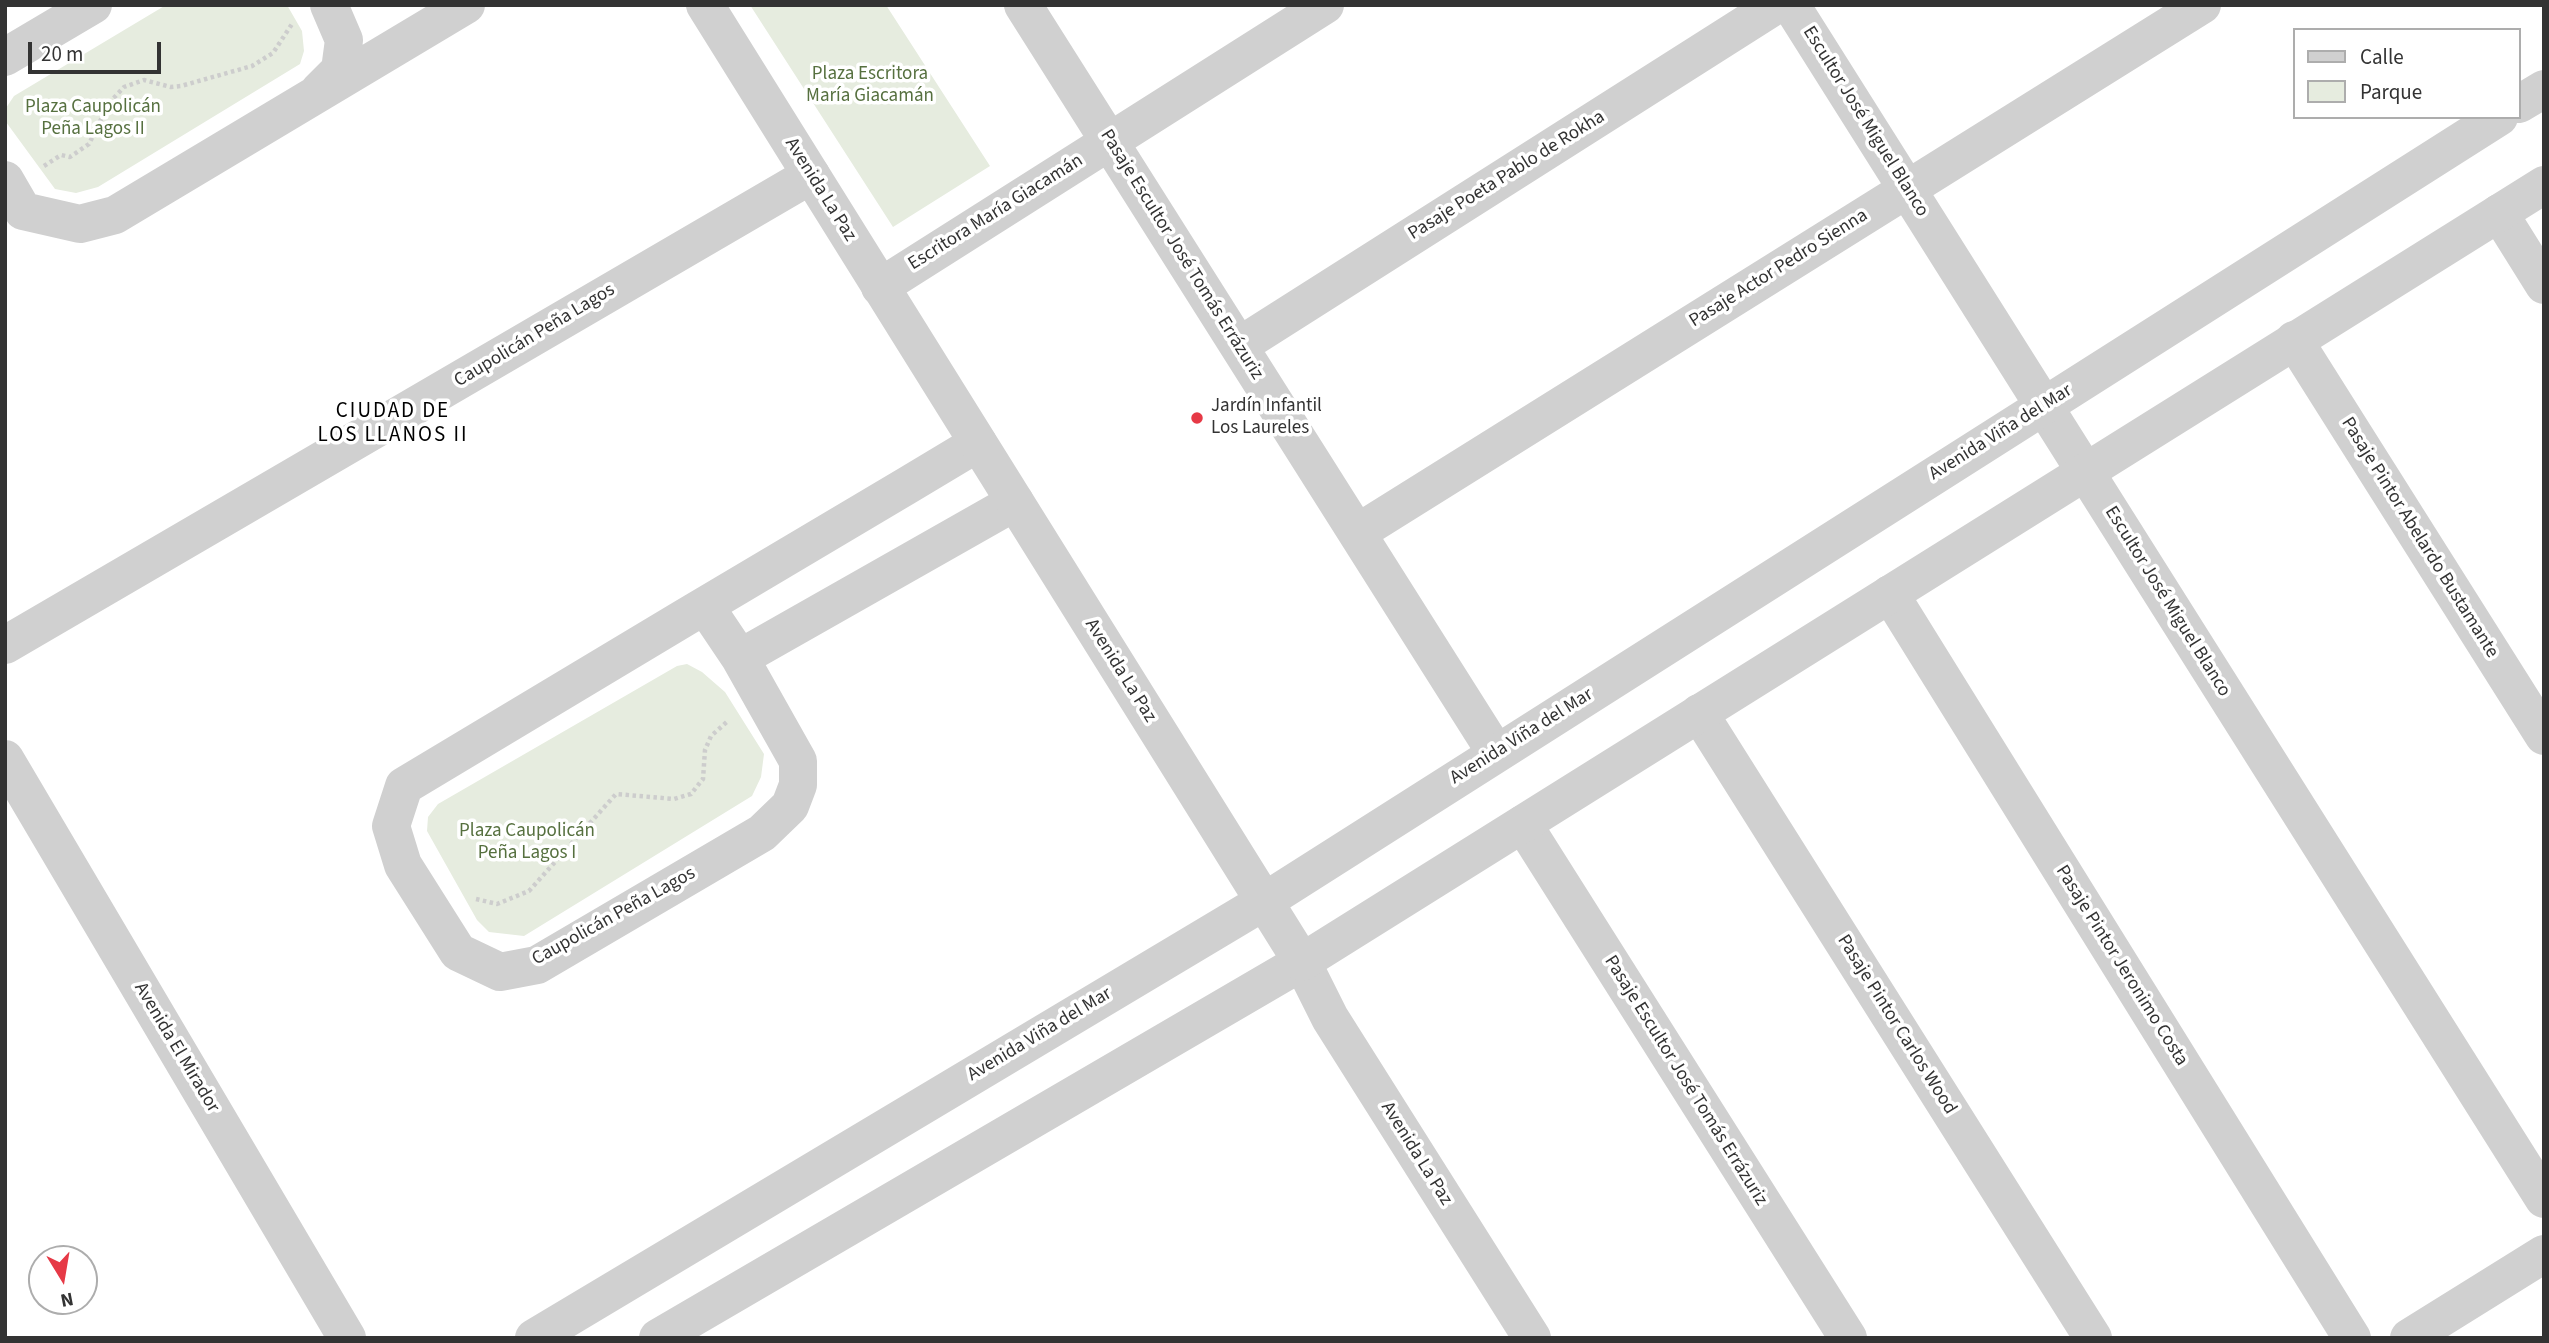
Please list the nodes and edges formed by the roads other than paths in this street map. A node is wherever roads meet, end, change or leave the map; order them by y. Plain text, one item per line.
1 (93, 5) edge
2 (466, 5) edge
3 (705, 5) edge
4 (1023, 5) edge
5 (1325, 5) edge
6 (1776, 5) edge
7 (1791, 5) edge
8 (2202, 5) edge
9 (327, 9) edge
10 (1284, 16) edge
11 (5, 57) edge
12 (2544, 89) edge
13 (313, 97) junction
14 (2521, 103) edge
15 (2496, 119) edge
16 (1109, 142) junction
17 (811, 175) junction
18 (2544, 184) edge
19 (1907, 189) junction
20 (11, 190) edge
21 (2499, 213) junction
22 (2544, 285) edge
23 (880, 287) junction
24 (2294, 340) junction
25 (1239, 346) junction
26 (2043, 406) junction
27 (978, 443) junction
28 (2085, 472) junction
29 (1015, 502) junction
30 (1357, 533) junction
31 (1890, 594) junction
32 (705, 606) junction
33 (5, 645) edge
34 (740, 657) junction
35 (1699, 713) junction
36 (2544, 736) edge
37 (1496, 753) junction
38 (5, 759) edge
39 (1523, 824) junction
40 (1265, 901) junction
41 (1302, 962) junction
42 (2544, 1199) edge
43 (2544, 1254) edge
44 (347, 1338) edge
45 (534, 1338) edge
46 (658, 1338) edge
47 (1532, 1338) edge
48 (1848, 1338) edge
49 (2093, 1338) edge
50 (2353, 1338) edge
51 (2409, 1338) edge

1 - 11 street
2 - 13 street
3 - 17 street, Avenida La Paz
4 - 16 street, Pasaje Escultor José Tomás Errázuriz
5 - 10 street, Escritora María Giacamán
6 - 25 street, Pasaje Poeta Pablo de Rokha
7 - 19 street, Escultor José Miguel Blanco
8 - 19 street, Pasaje Actor Pedro Sienna
9 - 13 street
10 - 16 street, Escritora María Giacamán
12 - 14 street
13 - 20 street
15 - 26 street, Avenida Viña del Mar
16 - 23 street, Escritora María Giacamán
16 - 25 street, Pasaje Escultor José Tomás Errázuriz
17 - 23 street, Avenida La Paz
17 - 33 street, Caupolicán Peña Lagos
18 - 21 street
19 - 26 street, Escultor José Miguel Blanco
19 - 30 street, Pasaje Actor Pedro Sienna
21 - 22 street
21 - 24 street
23 - 27 street, Avenida La Paz
24 - 28 street
24 - 36 street, Pasaje Pintor Abelardo Bustamante
25 - 30 street, Pasaje Escultor José Tomás Errázuriz
26 - 28 street, Escultor José Miguel Blanco
26 - 37 street, Avenida Viña del Mar
27 - 29 street, Avenida La Paz
27 - 32 street, Caupolicán Peña Lagos
28 - 31 street
28 - 42 street, Escultor José Miguel Blanco
29 - 34 street
29 - 40 street, Avenida La Paz
30 - 37 street, Pasaje Escultor José Tomás Errázuriz
31 - 35 street
31 - 50 street, Pasaje Pintor Jeronimo Costa
32 - 34 street, Caupolicán Peña Lagos
32 - 34 street, Caupolicán Peña Lagos
35 - 39 street
35 - 49 street, Pasaje Pintor Carlos Wood
37 - 40 street, Avenida Viña del Mar
38 - 44 street, Avenida El Mirador
39 - 41 street
39 - 48 street, Pasaje Escultor José Tomás Errázuriz
40 - 41 street, Avenida La Paz
40 - 45 street, Avenida Viña del Mar
41 - 46 street
41 - 47 street, Avenida La Paz
43 - 51 street

